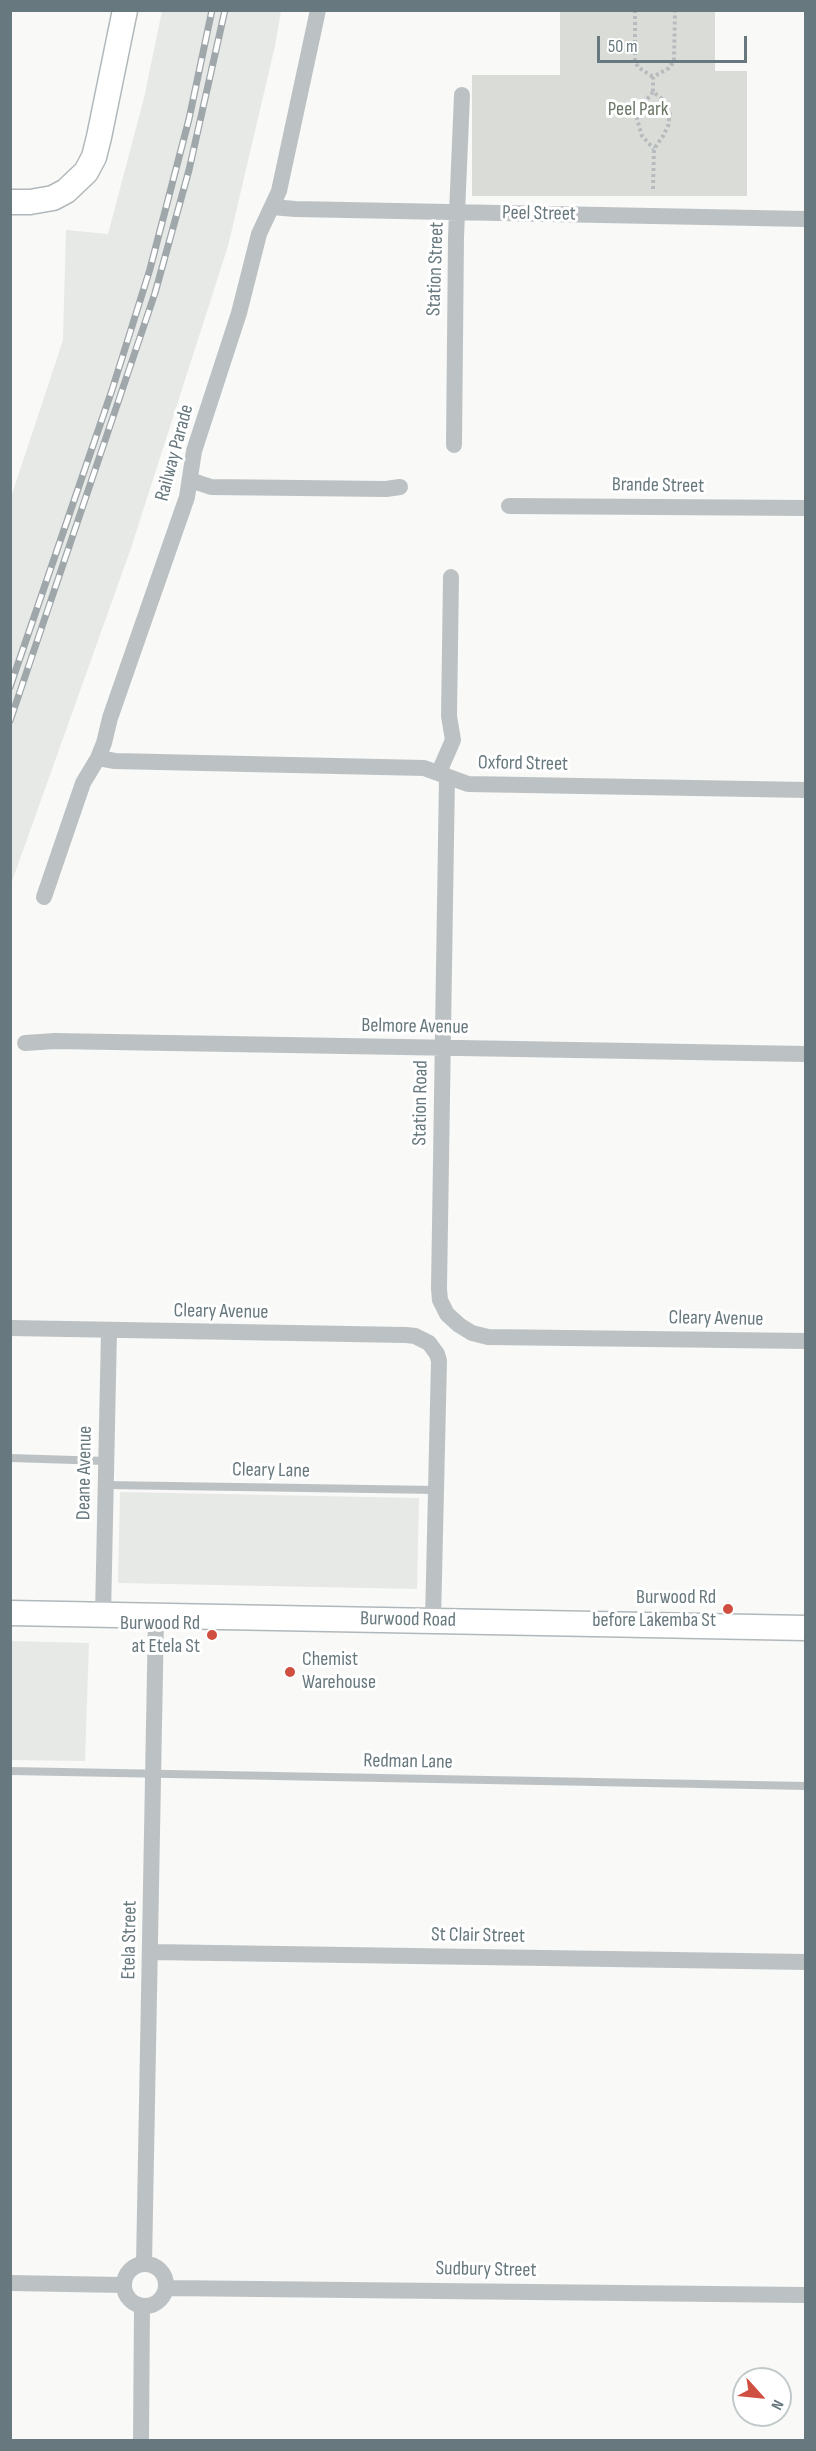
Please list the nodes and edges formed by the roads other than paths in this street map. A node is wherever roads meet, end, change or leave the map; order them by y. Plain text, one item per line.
1 (125, 10) edge
2 (318, 10) edge
3 (462, 95) dead end
4 (10, 202) edge
5 (272, 207) junction
6 (459, 213) junction
7 (806, 219) edge
8 (454, 444) dead end
9 (190, 480) junction
10 (400, 487) dead end
11 (509, 506) dead end
12 (806, 508) edge
13 (451, 578) dead end
14 (98, 758) junction
15 (443, 774) junction
16 (806, 790) edge
17 (44, 897) dead end
18 (25, 1043) dead end
19 (443, 1049) junction
20 (806, 1054) edge
21 (451, 1319) joint
22 (10, 1328) edge
23 (109, 1331) junction
24 (806, 1341) edge
25 (10, 1458) edge
26 (106, 1461) junction
27 (106, 1485) junction
28 (436, 1490) junction
29 (10, 1613) edge
30 (102, 1615) junction
31 (156, 1617) junction
32 (433, 1620) junction
33 (806, 1628) edge
34 (10, 1771) edge
35 (154, 1774) junction
36 (806, 1786) edge
37 (151, 1952) junction
38 (806, 1962) edge
39 (144, 2264) junction
40 (10, 2283) edge
41 (123, 2285) junction
42 (166, 2288) junction
43 (806, 2295) edge
44 (142, 2307) junction
45 (141, 2440) edge

1 - 4 main road
2 - 5 street, Railway Parade
3 - 6 street, Station Street
5 - 6 street, Peel Street
5 - 9 street, Railway Parade
6 - 7 street, Peel Street
6 - 8 street, Station Street
9 - 10 street
9 - 14 street, Railway Parade
11 - 12 street, Brande Street
13 - 15 street, Station Road
14 - 15 street, Oxford Street
14 - 17 street, Railway Parade
15 - 16 street, Oxford Street
15 - 19 street, Station Road
18 - 19 street, Belmore Avenue
19 - 20 street, Belmore Avenue
19 - 21 street, Station Road
21 - 24 street, Cleary Avenue
22 - 23 street, Cleary Avenue
23 - 26 street, Deane Avenue
23 - 28 street, Cleary Avenue
25 - 26 lane
26 - 27 street, Deane Avenue
27 - 28 lane, Cleary Lane
27 - 30 street, Deane Avenue
28 - 32 street
29 - 30 main road, Burwood Road
30 - 31 main road, Burwood Road
31 - 32 main road, Burwood Road
31 - 35 street, Etela Street
32 - 33 main road, Burwood Road
34 - 35 lane, Redman Lane
35 - 36 lane, Redman Lane
35 - 37 street, Etela Street
37 - 38 street, St Clair Street
37 - 39 street, Etela Street
39 - 41 street
39 - 42 street
40 - 41 street
41 - 44 street
42 - 43 street, Sudbury Street
42 - 44 street
44 - 45 street

